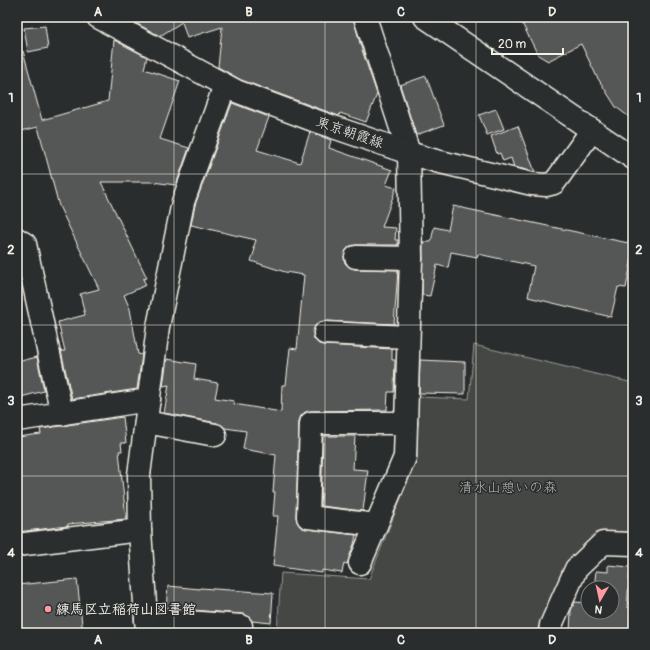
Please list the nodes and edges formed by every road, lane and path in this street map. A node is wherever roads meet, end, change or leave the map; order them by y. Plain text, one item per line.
1 (98, 17) edge
2 (365, 17) edge
3 (424, 17) edge
4 (225, 85) junction
5 (592, 130) junction
6 (409, 153) junction
7 (633, 158) edge
8 (17, 239) edge
9 (356, 257) dead end
10 (411, 258) junction
11 (325, 333) dead end
12 (408, 337) junction
13 (149, 400) junction
14 (62, 414) junction
15 (17, 420) edge
16 (146, 422) junction
17 (406, 423) junction
18 (215, 435) dead end
19 (376, 525) junction
20 (140, 530) junction
21 (633, 544) edge
22 (17, 545) edge
23 (360, 563) dead end
24 (146, 626) edge
25 (241, 626) dead end
26 (550, 633) edge

1 - 4 street, 東京朝霞線
2 - 6 street
3 - 5 street
4 - 6 street, 東京朝霞線
4 - 13 street
5 - 6 street, 東京朝霞線
5 - 7 street
6 - 10 street
8 - 14 street
9 - 10 street
10 - 12 street
11 - 12 street
12 - 17 street
13 - 14 street
13 - 16 street
14 - 15 street
16 - 18 street
16 - 20 street
17 - 19 street
17 - 19 street
19 - 23 street
20 - 22 street
20 - 24 street
21 - 26 street
24 - 25 street

